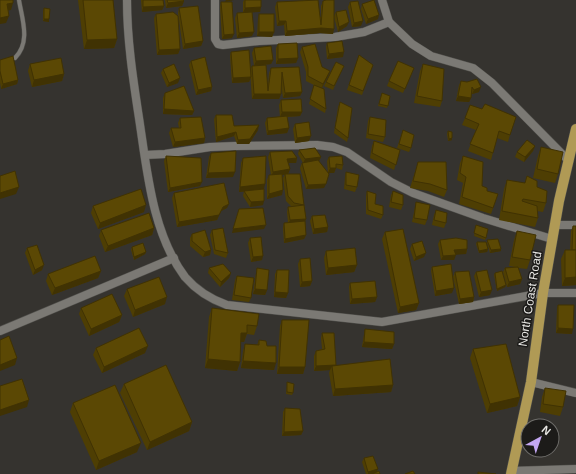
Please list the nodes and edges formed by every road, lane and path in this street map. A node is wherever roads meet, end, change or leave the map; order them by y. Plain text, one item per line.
1 (19, 0) edge
2 (127, 0) edge
3 (215, 0) edge
4 (382, 0) edge
5 (389, 22) junction
6 (15, 58) edge
7 (576, 129) edge
8 (574, 148) edge
9 (145, 155) junction
10 (569, 161) junction
11 (576, 224) edge
12 (555, 225) junction
13 (552, 238) junction
14 (174, 258) junction
15 (543, 293) junction
16 (576, 293) edge
17 (0, 331) edge
18 (531, 382) junction
19 (576, 393) edge
20 (576, 469) edge
21 (511, 473) edge

1 - 6 lane
2 - 9 street
3 - 5 street
4 - 5 street
5 - 10 street
7 - 8 main road, North Coast Road
8 - 10 main road, North Coast Road
9 - 13 street
9 - 14 street
10 - 12 main road, North Coast Road
11 - 12 street
12 - 13 main road, North Coast Road
13 - 15 main road, North Coast Road
14 - 15 street
14 - 17 street
15 - 16 street
15 - 18 main road, North Coast Road
18 - 19 street
18 - 21 main road, North Coast Road
20 - 21 street

